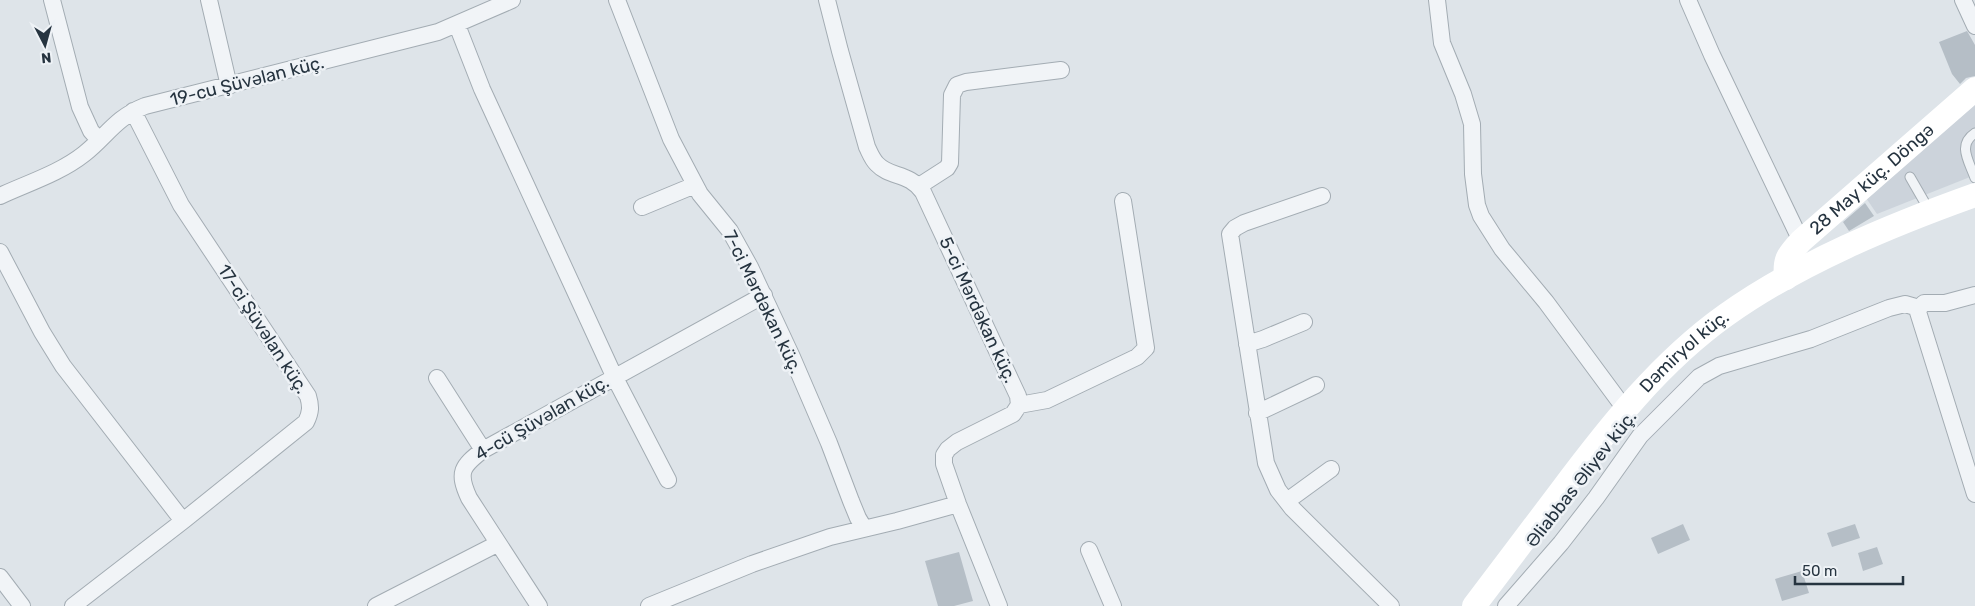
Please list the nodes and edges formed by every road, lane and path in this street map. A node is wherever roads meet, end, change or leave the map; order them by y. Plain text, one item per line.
1 (52, 0) edge
2 (209, 0) edge
3 (512, 0) edge
4 (617, 0) edge
5 (827, 0) edge
6 (1437, 0) edge
7 (1688, 0) edge
8 (1963, 0) edge
9 (457, 25) junction
10 (1975, 26) edge
11 (1061, 70) dead end
12 (229, 86) junction
13 (1975, 89) edge
14 (133, 111) junction
15 (1975, 132) edge
16 (98, 140) junction
17 (1910, 177) dead end
18 (1975, 178) edge
19 (695, 185) junction
20 (919, 186) junction
21 (1975, 195) edge
22 (0, 196) edge
23 (1322, 196) dead end
24 (1124, 201) dead end
25 (1975, 205) edge
26 (642, 207) dead end
27 (1930, 213) junction
28 (1801, 241) junction
29 (0, 252) edge
30 (1786, 278) junction
31 (764, 295) junction
32 (1975, 295) edge
33 (1919, 308) junction
34 (1304, 322) dead end
35 (1247, 344) junction
36 (614, 376) junction
37 (437, 378) dead end
38 (1316, 385) dead end
39 (1019, 405) junction
40 (1625, 409) junction
41 (1257, 413) junction
42 (483, 450) junction
43 (1331, 469) dead end
44 (668, 480) dead end
45 (1975, 494) edge
46 (1287, 501) junction
47 (958, 504) junction
48 (183, 521) junction
49 (864, 528) junction
50 (497, 544) junction
51 (1089, 550) dead end
52 (0, 577) edge
53 (22, 606) edge
54 (73, 606) edge
55 (376, 606) edge
56 (539, 606) edge
57 (649, 606) edge
58 (999, 606) edge
59 (1113, 606) edge
60 (1391, 606) edge
61 (1474, 606) edge
62 (1484, 606) edge
63 (1506, 606) edge

1 - 16 street
2 - 12 street
3 - 9 street, 19-cu Şüvəlan küç.
4 - 19 street, 7-ci Mərdəkan küç.
5 - 20 street
6 - 40 street
7 - 28 street
8 - 10 street
9 - 12 street, 19-cu Şüvəlan küç.
9 - 36 street
11 - 20 street
12 - 14 street, 19-cu Şüvəlan küç.
13 - 28 main road, 28 May küç. Döngə
14 - 16 street, 19-cu Şüvəlan küç.
14 - 48 street, 17-ci Şüvəlan küç.
15 - 18 lane
16 - 22 street, 19-cu Şüvəlan küç.
17 - 27 lane
19 - 26 street
19 - 31 street, 7-ci Mərdəkan küç.
20 - 39 street, 5-ci Mərdəkan küç.
21 - 27 main road, Dəmiryol küç.
23 - 35 street
24 - 39 street
25 - 62 main road, Əliabbas Əliyev küç.
27 - 30 main road, Dəmiryol küç.
28 - 30 main road, 28 May küç. Döngə
29 - 48 street
30 - 40 main road, Dəmiryol küç.
31 - 36 street, 4-cü Şüvəlan küç.
31 - 49 street, 7-ci Mərdəkan küç.
32 - 33 street, Dəmiryol küç.
33 - 45 street
33 - 63 street, Dəmiryol küç.
34 - 35 street
35 - 41 street
36 - 42 street, 4-cü Şüvəlan küç.
36 - 44 street
37 - 42 street
38 - 41 street
39 - 47 street, 5-ci Mərdəkan küç.
40 - 61 main road, Dəmiryol küç.
41 - 46 street
42 - 50 street, 4-cü Şüvəlan küç.
43 - 46 street
46 - 60 street
47 - 49 street
47 - 58 street, 5-ci Mərdəkan küç.
48 - 54 street, 17-ci Şüvəlan küç.
49 - 57 street
50 - 55 street
50 - 56 street, 4-cü Şüvəlan küç.
51 - 59 street
52 - 53 street

